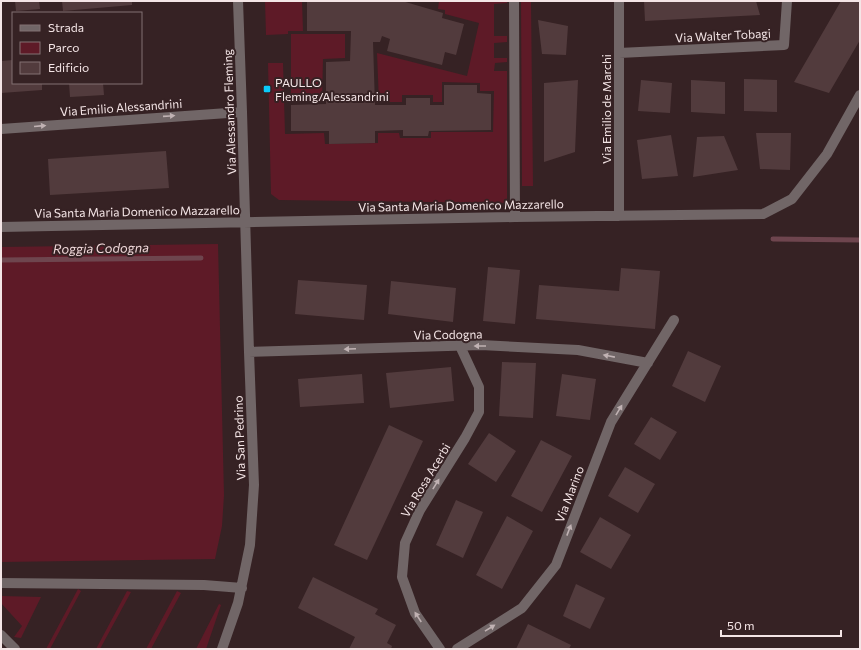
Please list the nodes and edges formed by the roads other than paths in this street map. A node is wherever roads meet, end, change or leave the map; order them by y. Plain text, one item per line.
1 (238, 1) edge
2 (514, 1) edge
3 (619, 1) edge
4 (787, 1) edge
5 (619, 53) junction
6 (860, 95) edge
7 (242, 112) junction
8 (1, 130) edge
9 (619, 216) junction
10 (515, 217) junction
11 (245, 222) junction
12 (1, 227) edge
13 (674, 320) dead end
14 (460, 346) junction
15 (249, 352) junction
16 (648, 363) junction
17 (1, 583) edge
18 (242, 588) junction
19 (1, 635) edge
20 (15, 649) edge
21 (222, 649) edge
22 (440, 649) edge
23 (457, 649) edge

1 - 7 street, Via Alessandro Fleming
2 - 10 street
3 - 5 street, Via Emilio de Marchi
4 - 5 street, Via Walter Tobagi
5 - 9 street, Via Emilio de Marchi
6 - 9 street, Via Santa Maria Domenico Mazzarello
8 -> 7 street, Via Emilio Alessandrini
7 - 11 street, Via Alessandro Fleming
9 - 10 street, Via Santa Maria Domenico Mazzarello
10 - 11 street, Via Santa Maria Domenico Mazzarello
11 - 12 street, Via Santa Maria Domenico Mazzarello
11 - 15 street, Via San Pedrino
13 - 16 street, Via Marino
14 -> 15 street, Via Codogna
16 -> 14 street, Via Codogna
22 -> 14 street, Via Rosa Acerbi
15 - 18 street, Via San Pedrino
23 -> 16 street, Via Marino
17 - 18 street
18 - 21 street, Via San Pedrino
19 - 20 street

